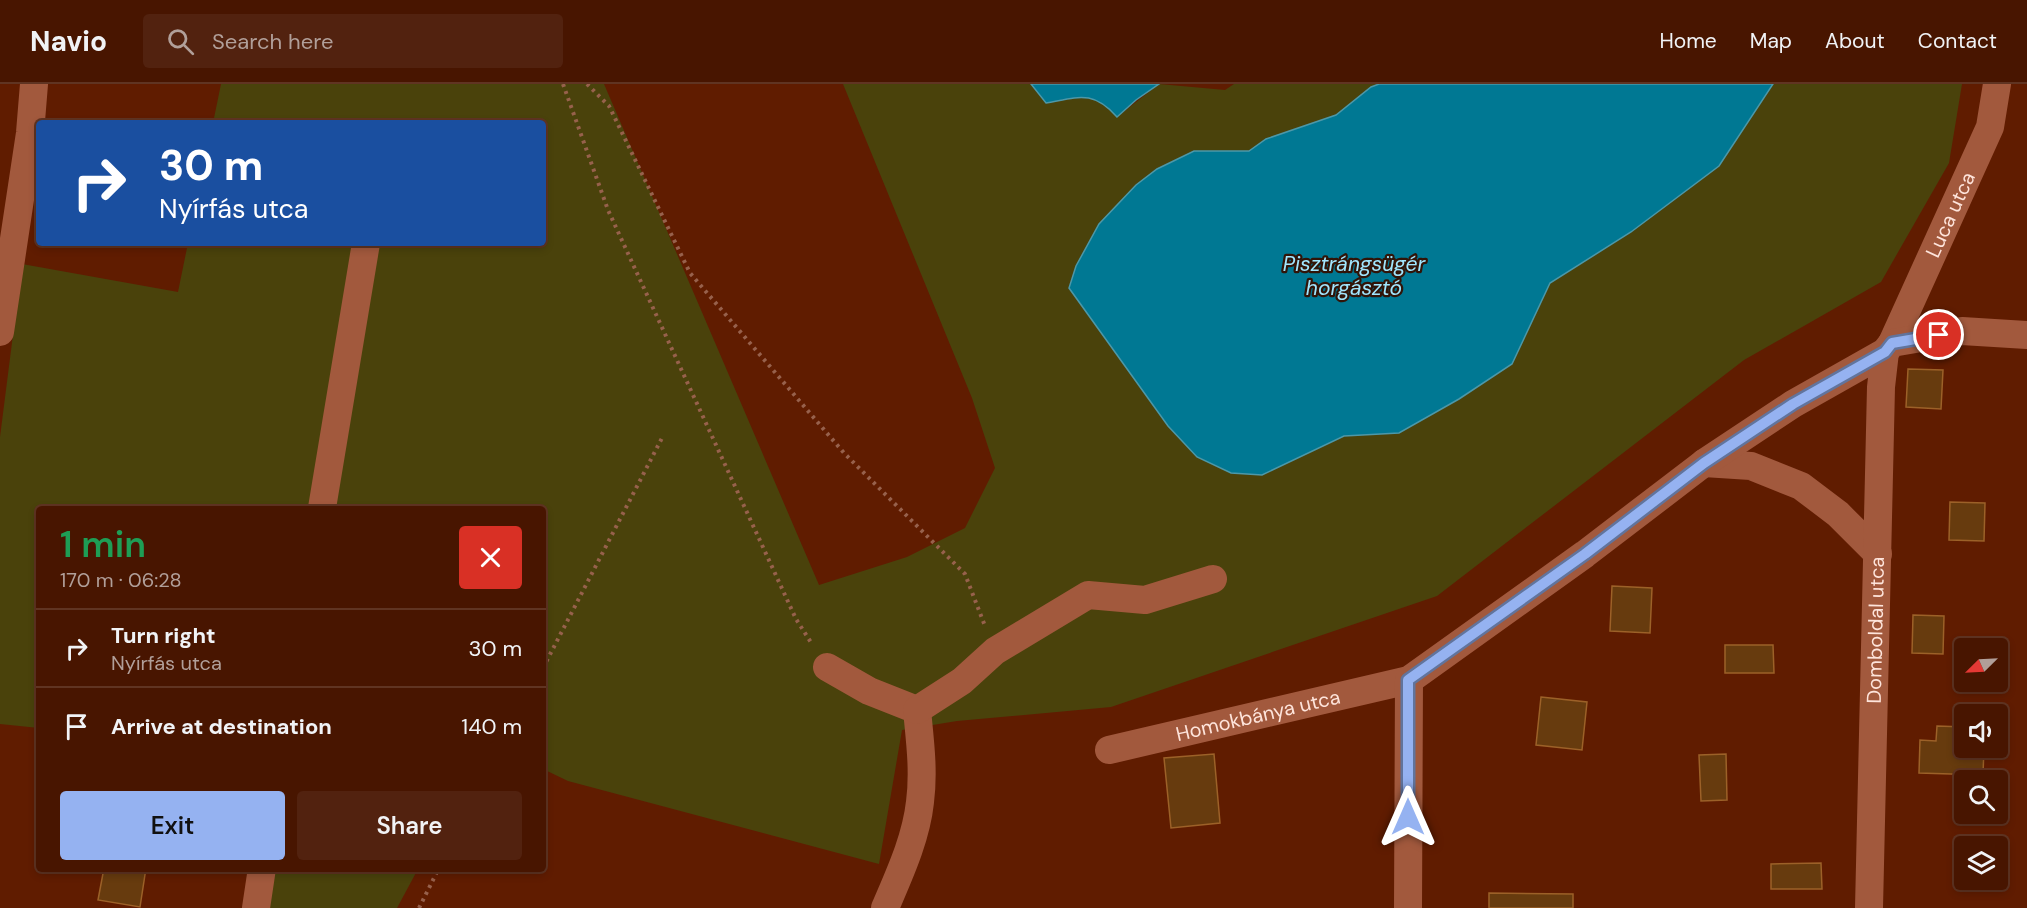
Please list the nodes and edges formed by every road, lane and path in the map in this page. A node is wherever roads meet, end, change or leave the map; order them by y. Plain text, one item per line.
1 (34, 84) edge
2 (563, 84) edge
3 (587, 84) edge
4 (1997, 84) edge
5 (366, 246) edge
6 (0, 332) edge
7 (2027, 334) edge
8 (1888, 348) junction
9 (662, 438) dead end
10 (1704, 463) junction
11 (322, 506) edge
12 (1878, 554) junction
13 (1213, 579) dead end
14 (995, 651) junction
15 (546, 662) edge
16 (827, 667) joint
17 (1408, 680) junction
18 (917, 710) junction
19 (1109, 750) dead end
20 (261, 872) edge
21 (437, 872) edge
22 (256, 908) edge
23 (419, 908) edge
24 (885, 908) edge
25 (1408, 908) edge
26 (1869, 908) edge

1 - 6 street
2 - 16 path
3 - 14 path
4 - 8 street, Luca utca
5 - 11 street
7 - 8 street
8 - 10 street
8 - 12 street, Domboldal utca
9 - 15 path
10 - 12 street
10 - 17 street
12 - 26 street, Domboldal utca
13 - 14 street
14 - 18 street
16 - 18 street
17 - 19 street, Homokbánya utca
17 - 25 street
18 - 24 street
20 - 22 street
21 - 23 path

